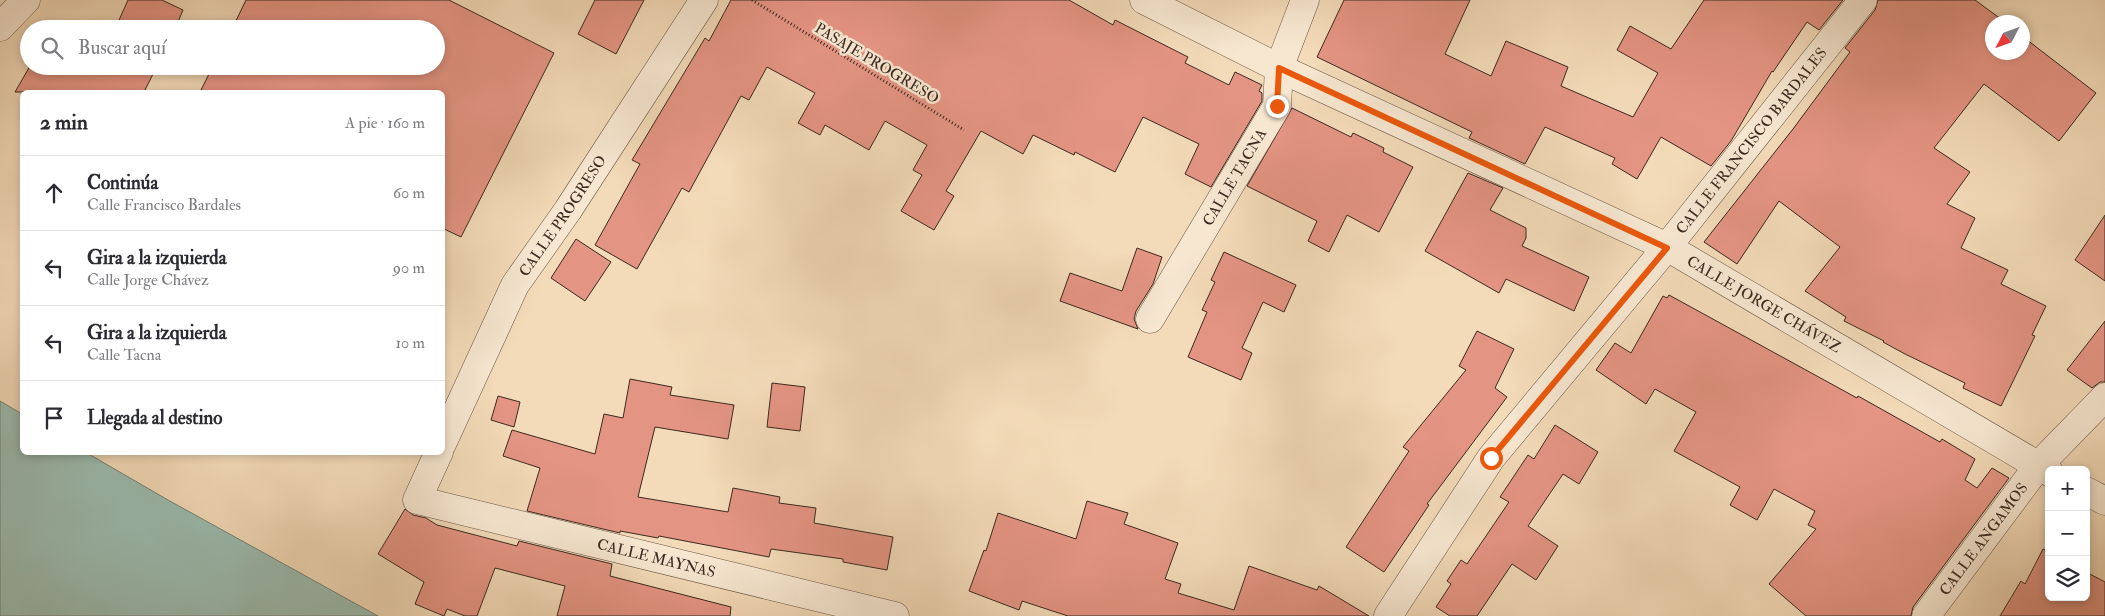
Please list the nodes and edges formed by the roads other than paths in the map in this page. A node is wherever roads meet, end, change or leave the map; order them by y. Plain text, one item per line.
1 (26, 0) edge
2 (704, 0) edge
3 (1144, 0) edge
4 (1306, 0) edge
5 (1863, 0) edge
6 (0, 27) edge
7 (1279, 68) junction
8 (1667, 248) junction
9 (1150, 319) dead end
10 (2105, 396) edge
11 (445, 438) edge
12 (438, 455) edge
13 (2043, 469) edge
14 (2090, 493) edge
15 (2105, 501) edge
16 (895, 616) edge
17 (1388, 616) edge
18 (1926, 616) edge

1 - 6 street
2 - 11 street, CALLE PROGRESO
3 - 7 street, CALLE JORGE CHÁVEZ
4 - 7 street, CALLE TACNA
5 - 8 street, CALLE FRANCISCO BARDALES
7 - 8 street, CALLE JORGE CHÁVEZ
7 - 9 street, CALLE TACNA
8 - 13 street, CALLE JORGE CHÁVEZ
8 - 17 street, CALLE FRANCISCO BARDALES
10 - 13 street, CALLE ANGAMOS
12 - 16 street, CALLE MAYNAS
13 - 18 street, CALLE ANGAMOS
14 - 15 street

